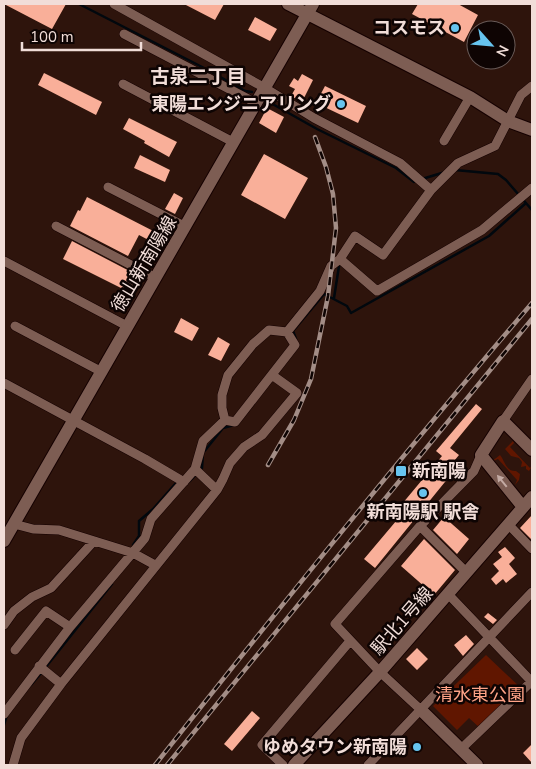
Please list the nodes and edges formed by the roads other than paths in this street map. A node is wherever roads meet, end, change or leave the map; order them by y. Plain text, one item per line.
1 (114, 4) edge
2 (288, 4) edge
3 (311, 9) edge
4 (124, 34) dead end
5 (123, 84) dead end
6 (532, 86) edge
7 (265, 88) junction
8 (470, 96) junction
9 (256, 103) junction
10 (508, 121) junction
11 (532, 130) edge
12 (444, 141) dead end
13 (233, 142) junction
14 (108, 187) dead end
15 (532, 188) edge
16 (431, 190) junction
17 (56, 226) dead end
18 (186, 227) junction
19 (340, 259) junction
20 (4, 261) edge
21 (156, 278) junction
22 (15, 326) dead end
23 (127, 326) junction
24 (287, 332) junction
25 (102, 372) junction
26 (272, 375) junction
27 (532, 379) edge
28 (4, 383) edge
29 (225, 420) junction
30 (72, 421) junction
31 (503, 421) junction
32 (532, 450) edge
33 (481, 455) junction
34 (195, 469) junction
35 (184, 482) junction
36 (216, 490) junction
37 (528, 502) edge
38 (14, 524) junction
39 (509, 525) junction
40 (420, 526) junction
41 (4, 541) edge
42 (94, 541) junction
43 (532, 549) edge
44 (133, 553) junction
45 (155, 565) junction
46 (466, 572) junction
47 (532, 592) edge
48 (448, 594) junction
49 (4, 624) edge
50 (70, 627) junction
51 (490, 636) junction
52 (350, 641) junction
53 (15, 650) dead end
54 (39, 666) junction
55 (380, 672) junction
56 (532, 681) edge
57 (61, 684) junction
58 (421, 710) junction
59 (4, 714) edge
60 (461, 750) junction
61 (14, 765) edge
62 (283, 765) edge
63 (294, 765) edge
64 (368, 765) edge
65 (477, 765) edge

1 - 7 street
2 - 3 street
3 - 7 street, 徳山新南陽線
3 - 8 street
4 - 9 street
5 - 13 street
6 - 10 street
7 - 9 street, 徳山新南陽線
7 - 16 street
8 - 10 street
8 - 12 street
9 - 13 street, 徳山新南陽線
10 - 11 street
10 - 16 street
13 - 18 street, 徳山新南陽線
14 - 18 street
15 - 19 street
16 - 19 street
17 - 21 street
18 - 21 street, 徳山新南陽線
19 - 24 street
20 - 23 street
21 - 23 street, 徳山新南陽線
22 - 25 street
23 - 25 street, 徳山新南陽線
24 - 26 street
24 - 29 street
25 - 30 street, 徳山新南陽線
26 - 29 street
26 - 36 street
27 - 31 street
28 - 30 street
29 - 34 street
30 - 35 street
30 - 38 street, 徳山新南陽線
31 - 32 street
31 - 33 street
37 -> 33 street
33 - 40 street
34 - 35 street
34 - 36 street
35 - 44 street
36 - 45 street
37 - 39 street, 駅北1号線
38 - 41 street, 徳山新南陽線
38 - 42 street
39 - 43 street
39 - 46 street, 駅北1号線
40 - 46 street
40 - 52 street
42 - 44 street
42 - 49 street
44 - 45 street
44 - 50 street
45 - 57 street
46 - 48 street, 駅北1号線
47 - 51 street
48 - 51 street
48 - 55 street, 駅北1号線
50 - 53 street
50 - 54 street
51 - 56 street
51 - 58 street
52 - 55 street
52 - 62 street
54 - 57 street
54 - 59 street
55 - 58 street
55 - 63 street, 駅北1号線
56 - 60 street
57 - 61 street
58 - 60 street
58 - 64 street
60 - 65 street

